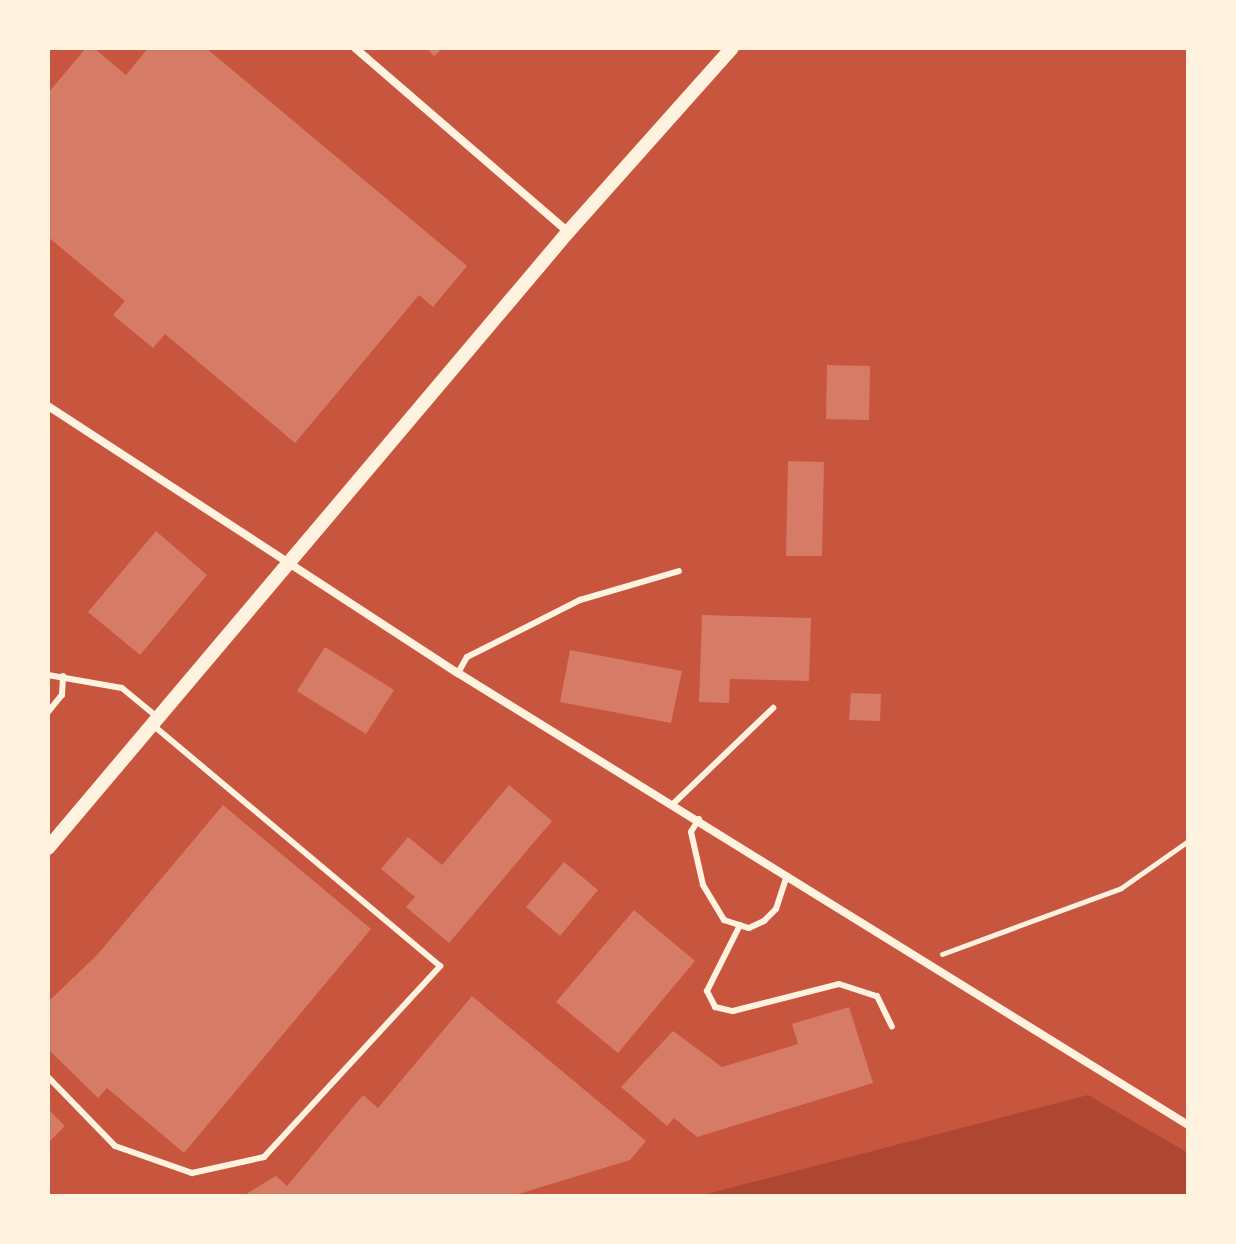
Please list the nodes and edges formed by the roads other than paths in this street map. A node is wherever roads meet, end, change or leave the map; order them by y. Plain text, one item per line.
1 (355, 48) edge
2 (732, 48) edge
3 (568, 232) junction
4 (48, 406) edge
5 (287, 560) junction
6 (679, 571) dead end
7 (458, 673) junction
8 (48, 675) edge
9 (63, 676) junction
10 (773, 708) dead end
11 (48, 712) edge
12 (153, 720) junction
13 (673, 804) junction
14 (699, 819) junction
15 (48, 848) edge
16 (787, 876) junction
17 (740, 925) junction
18 (892, 1027) dead end
19 (48, 1077) edge
20 (1188, 1125) edge

1 - 3 street
2 - 3 street
3 - 5 street
4 - 5 street
5 - 7 street
5 - 12 street
6 - 7 lane
7 - 13 street
8 - 9 lane
9 - 11 lane
9 - 12 lane
10 - 13 lane
12 - 15 street
12 - 19 lane
13 - 14 street
14 - 16 street
14 - 17 lane
16 - 17 lane
16 - 20 street
17 - 18 lane

